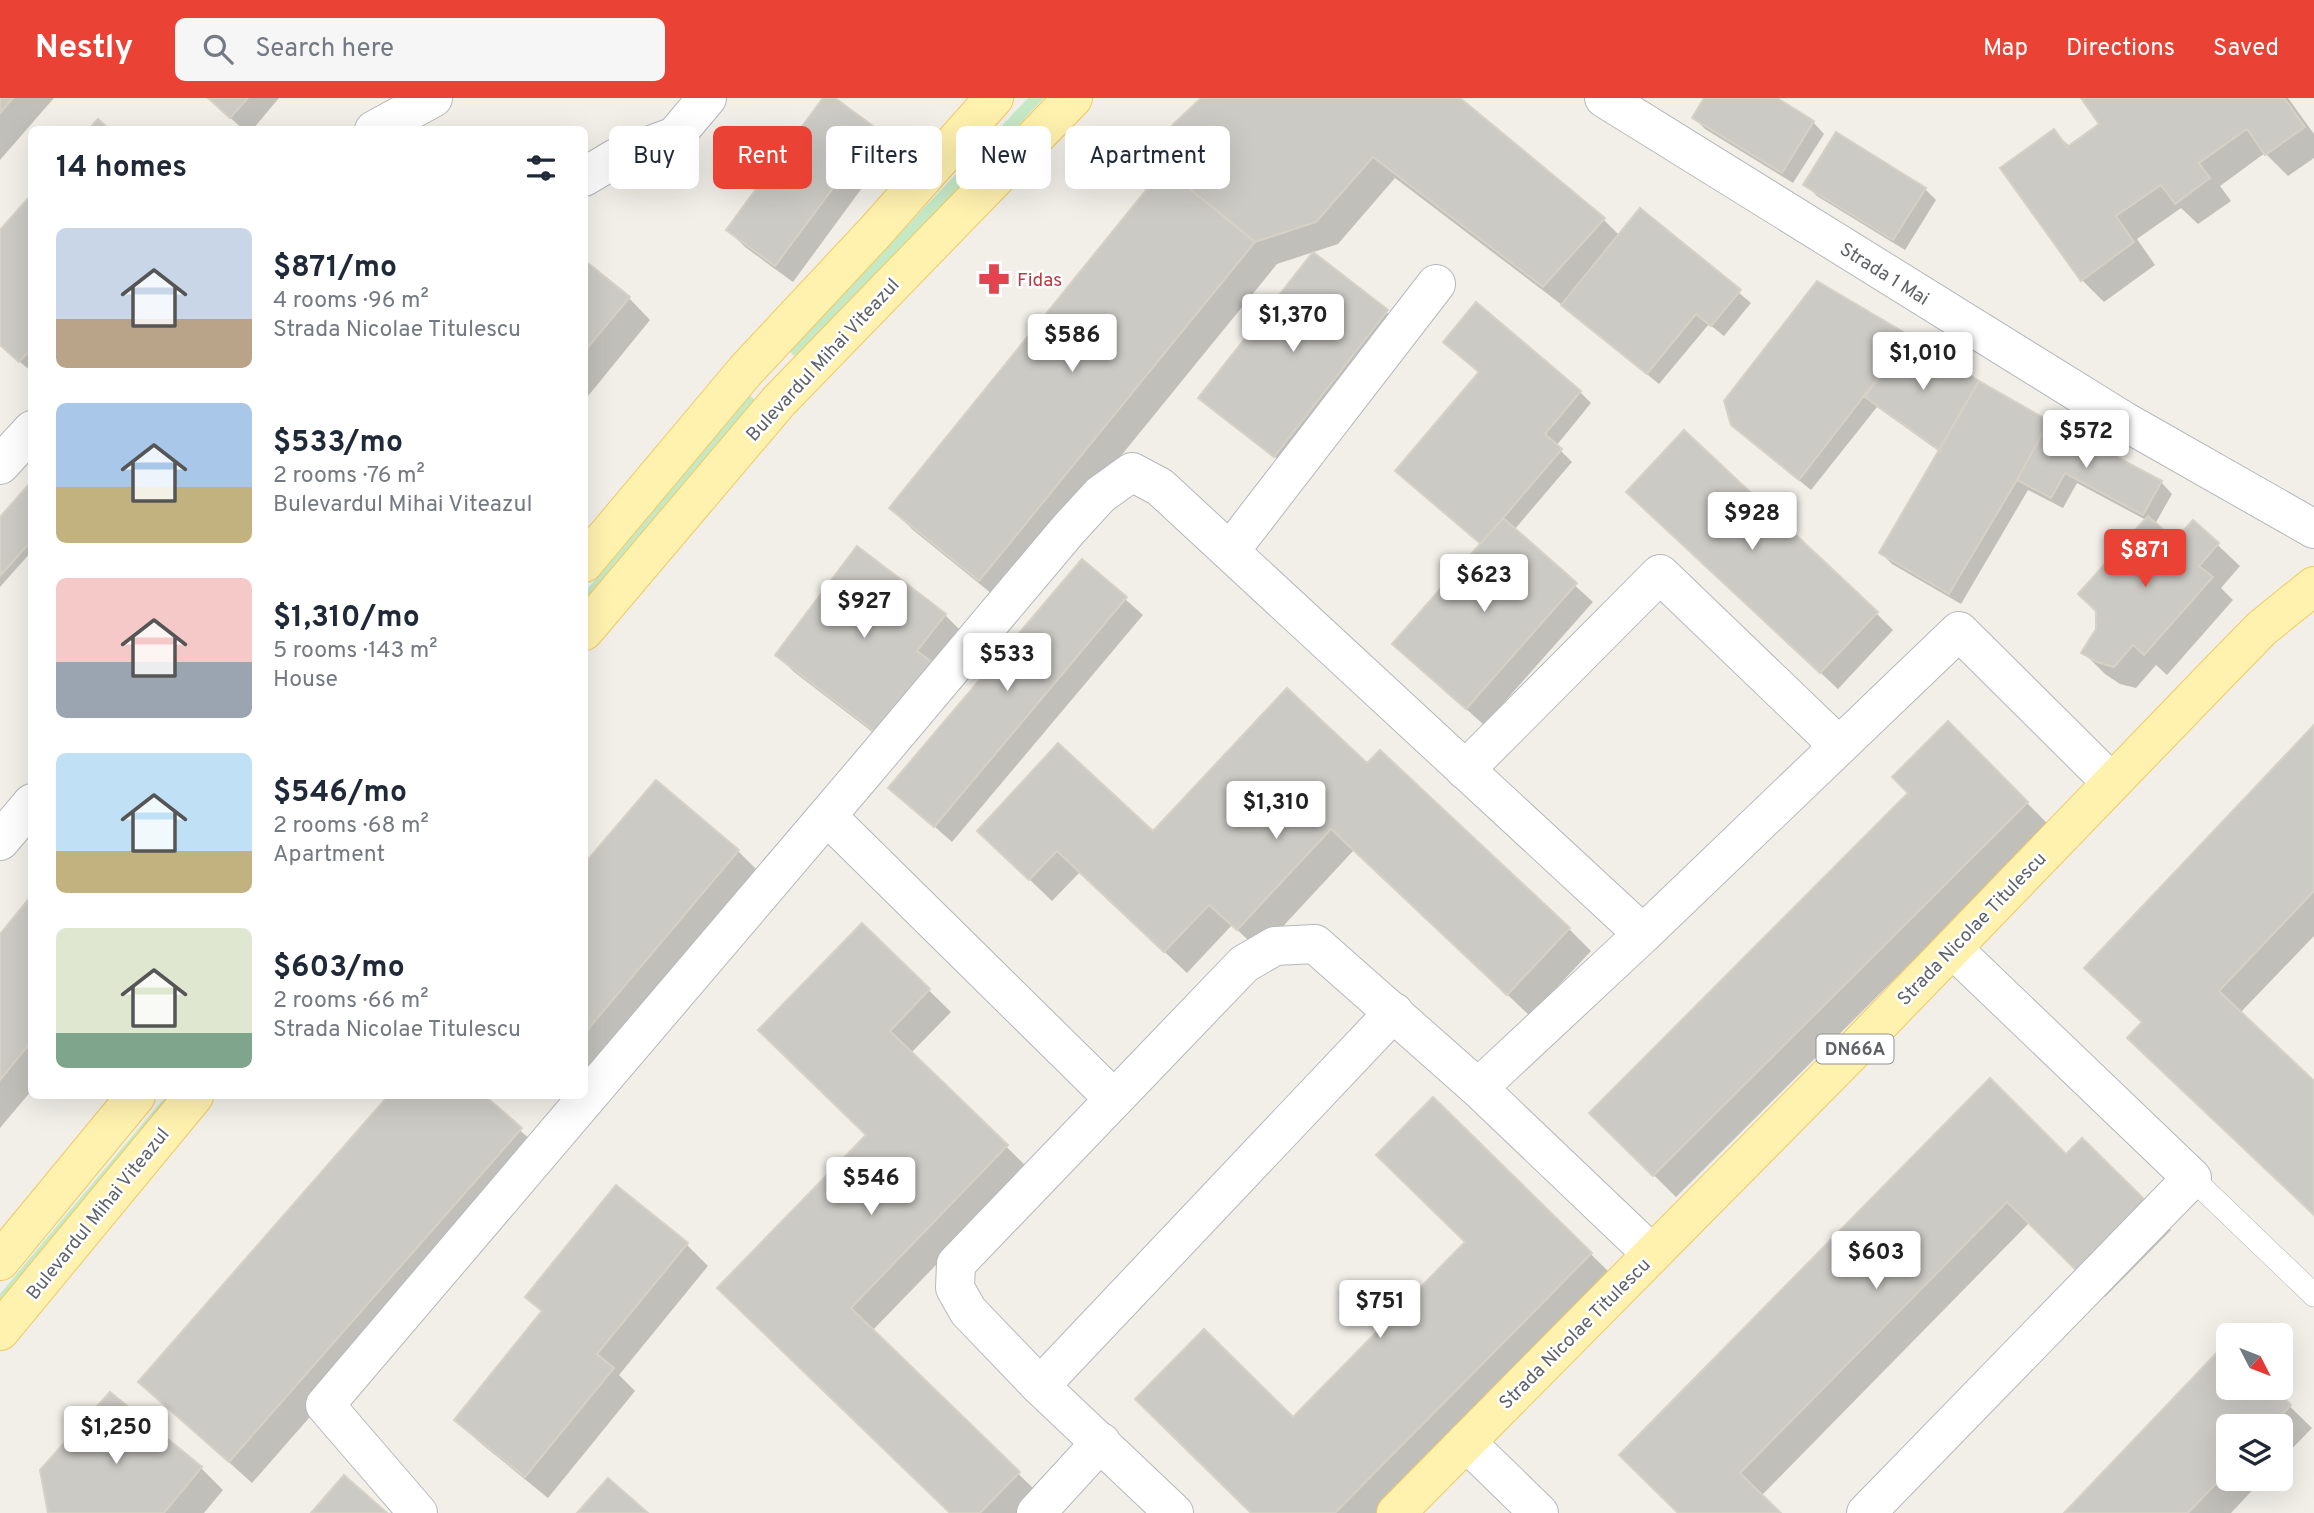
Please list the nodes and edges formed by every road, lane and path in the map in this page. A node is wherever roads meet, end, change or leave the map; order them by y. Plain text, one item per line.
1 (433, 98) edge
2 (707, 98) edge
3 (994, 98) edge
4 (1073, 98) edge
5 (1604, 98) edge
6 (381, 126) edge
7 (588, 175) edge
8 (1436, 284) dead end
9 (28, 434) edge
10 (0, 465) edge
11 (2314, 529) edge
12 (1230, 551) junction
13 (588, 558) edge
14 (2311, 595) edge
15 (588, 626) edge
16 (1839, 746) junction
17 (1465, 770) junction
18 (2111, 782) junction
19 (28, 808) edge
20 (827, 816) junction
21 (0, 841) edge
22 (1643, 934) junction
23 (1953, 949) junction
24 (1394, 1012) junction
25 (1478, 1088) junction
26 (588, 1096) edge
27 (134, 1099) edge
28 (192, 1099) edge
29 (586, 1099) edge
30 (1114, 1099) junction
31 (2192, 1178) junction
32 (1652, 1254) junction
33 (0, 1261) edge
34 (2314, 1295) edge
35 (0, 1331) edge
36 (1040, 1385) junction
37 (1101, 1442) junction
38 (1466, 1442) junction
39 (418, 1513) edge
40 (1035, 1513) edge
41 (1174, 1513) edge
42 (1396, 1513) edge
43 (1539, 1513) edge
44 (1866, 1513) edge

1 - 6 street
2 - 7 street
3 - 13 main road
4 - 15 main road, Bulevardul Mihai Viteazul
5 - 11 street, Strada 1 Mai
8 - 12 street
9 - 10 street
12 - 17 street
12 - 20 street
14 - 18 main road, Strada Nicolae Titulescu / DN66A
16 - 17 street
16 - 18 street
16 - 22 street
17 - 22 street
18 - 23 main road, Strada Nicolae Titulescu / DN66A
19 - 21 street
20 - 26 street
20 - 30 street
22 - 25 street
23 - 31 street
23 - 32 main road, Strada Nicolae Titulescu / DN66A
24 - 25 street
24 - 30 street
24 - 36 street
25 - 32 street
27 - 33 main road
28 - 35 main road, Bulevardul Mihai Viteazul
29 - 39 street
30 - 36 street
31 - 34 lane
31 - 44 street
32 - 38 main road, Strada Nicolae Titulescu / DN66A
36 - 37 street
37 - 40 street
37 - 41 street
38 - 42 main road, Strada Nicolae Titulescu / DN66A
38 - 43 street

